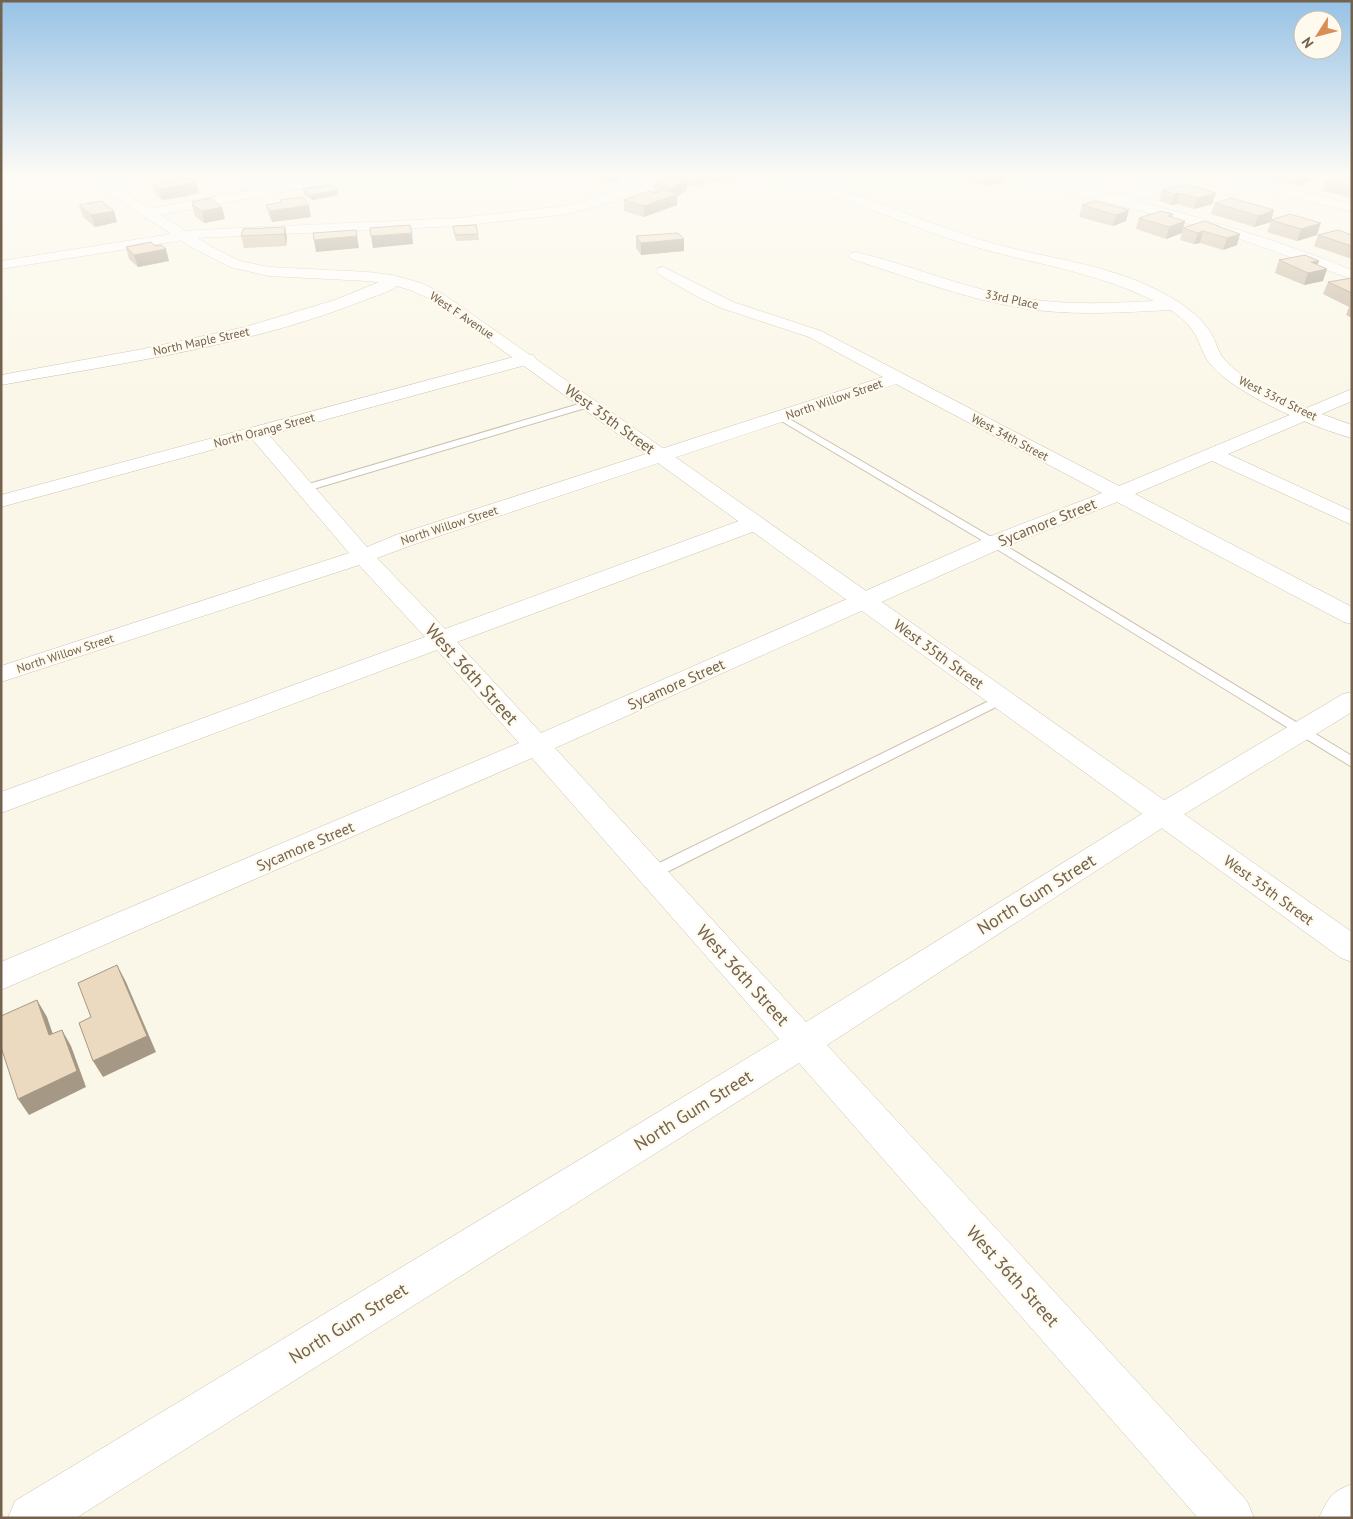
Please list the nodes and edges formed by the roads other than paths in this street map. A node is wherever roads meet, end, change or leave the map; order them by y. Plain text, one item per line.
1 (115, 247) edge
2 (201, 247) edge
3 (993, 247) edge
4 (1274, 247) edge
5 (856, 256) dead end
6 (1, 265) edge
7 (663, 271) dead end
8 (1352, 275) edge
9 (394, 280) junction
10 (1173, 305) junction
11 (527, 359) junction
12 (897, 378) junction
13 (1, 380) edge
14 (1352, 394) edge
15 (589, 404) junction
16 (1305, 413) junction
17 (781, 417) junction
18 (256, 432) junction
19 (1352, 432) edge
20 (1212, 454) junction
21 (662, 456) junction
22 (306, 488) junction
23 (1118, 494) junction
24 (1, 500) edge
25 (1352, 519) edge
26 (755, 523) junction
27 (994, 544) junction
28 (363, 556) junction
29 (864, 600) junction
30 (1352, 617) edge
31 (442, 639) junction
32 (1, 674) edge
33 (1001, 699) junction
34 (1352, 700) edge
35 (1302, 732) junction
36 (536, 746) junction
37 (1352, 762) edge
38 (1, 803) edge
39 (1163, 814) junction
40 (652, 874) junction
41 (1352, 949) edge
42 (1, 977) edge
43 (803, 1042) junction
44 (1352, 1507) edge
45 (32, 1518) edge
46 (1230, 1518) edge
47 (1343, 1518) edge

1 - 6 street
2 - 9 street, West F Avenue
3 - 10 street, West 33rd Street
4 - 8 street
5 - 10 street, 33rd Place
7 - 12 street, West 34th Street
9 - 11 street, West F Avenue
9 - 13 street, North Maple Street
10 - 16 street, West 33rd Street
11 - 15 street, West 35th Street
11 - 18 street, North Orange Street
12 - 17 street, North Willow Street
12 - 23 street, West 34th Street
14 - 16 street, Sycamore Street
15 - 21 street, West 35th Street
15 - 22 lane
16 - 19 street, West 33rd Street
16 - 20 street, Sycamore Street
17 - 21 street, North Willow Street
17 - 27 lane
18 - 22 street, West 36th Street
18 - 24 street, North Orange Street
20 - 23 street, Sycamore Street
20 - 25 street
21 - 26 street, West 35th Street
21 - 28 street, North Willow Street
22 - 28 street, West 36th Street
23 - 27 street, Sycamore Street
23 - 30 street, West 34th Street
26 - 29 street, West 35th Street
26 - 31 street
27 - 29 street, Sycamore Street
27 - 35 lane
28 - 31 street, West 36th Street
28 - 32 street, North Willow Street
29 - 33 street, West 35th Street
29 - 36 street, Sycamore Street
31 - 36 street, West 36th Street
31 - 38 street
33 - 39 street, West 35th Street
33 - 40 lane
34 - 35 street, North Gum Street
35 - 37 lane
35 - 39 street, North Gum Street
36 - 40 street, West 36th Street
36 - 42 street, Sycamore Street
39 - 41 street, West 35th Street
39 - 43 street, North Gum Street
40 - 43 street, West 36th Street
43 - 45 street, North Gum Street
43 - 46 street, West 36th Street
44 - 47 street

